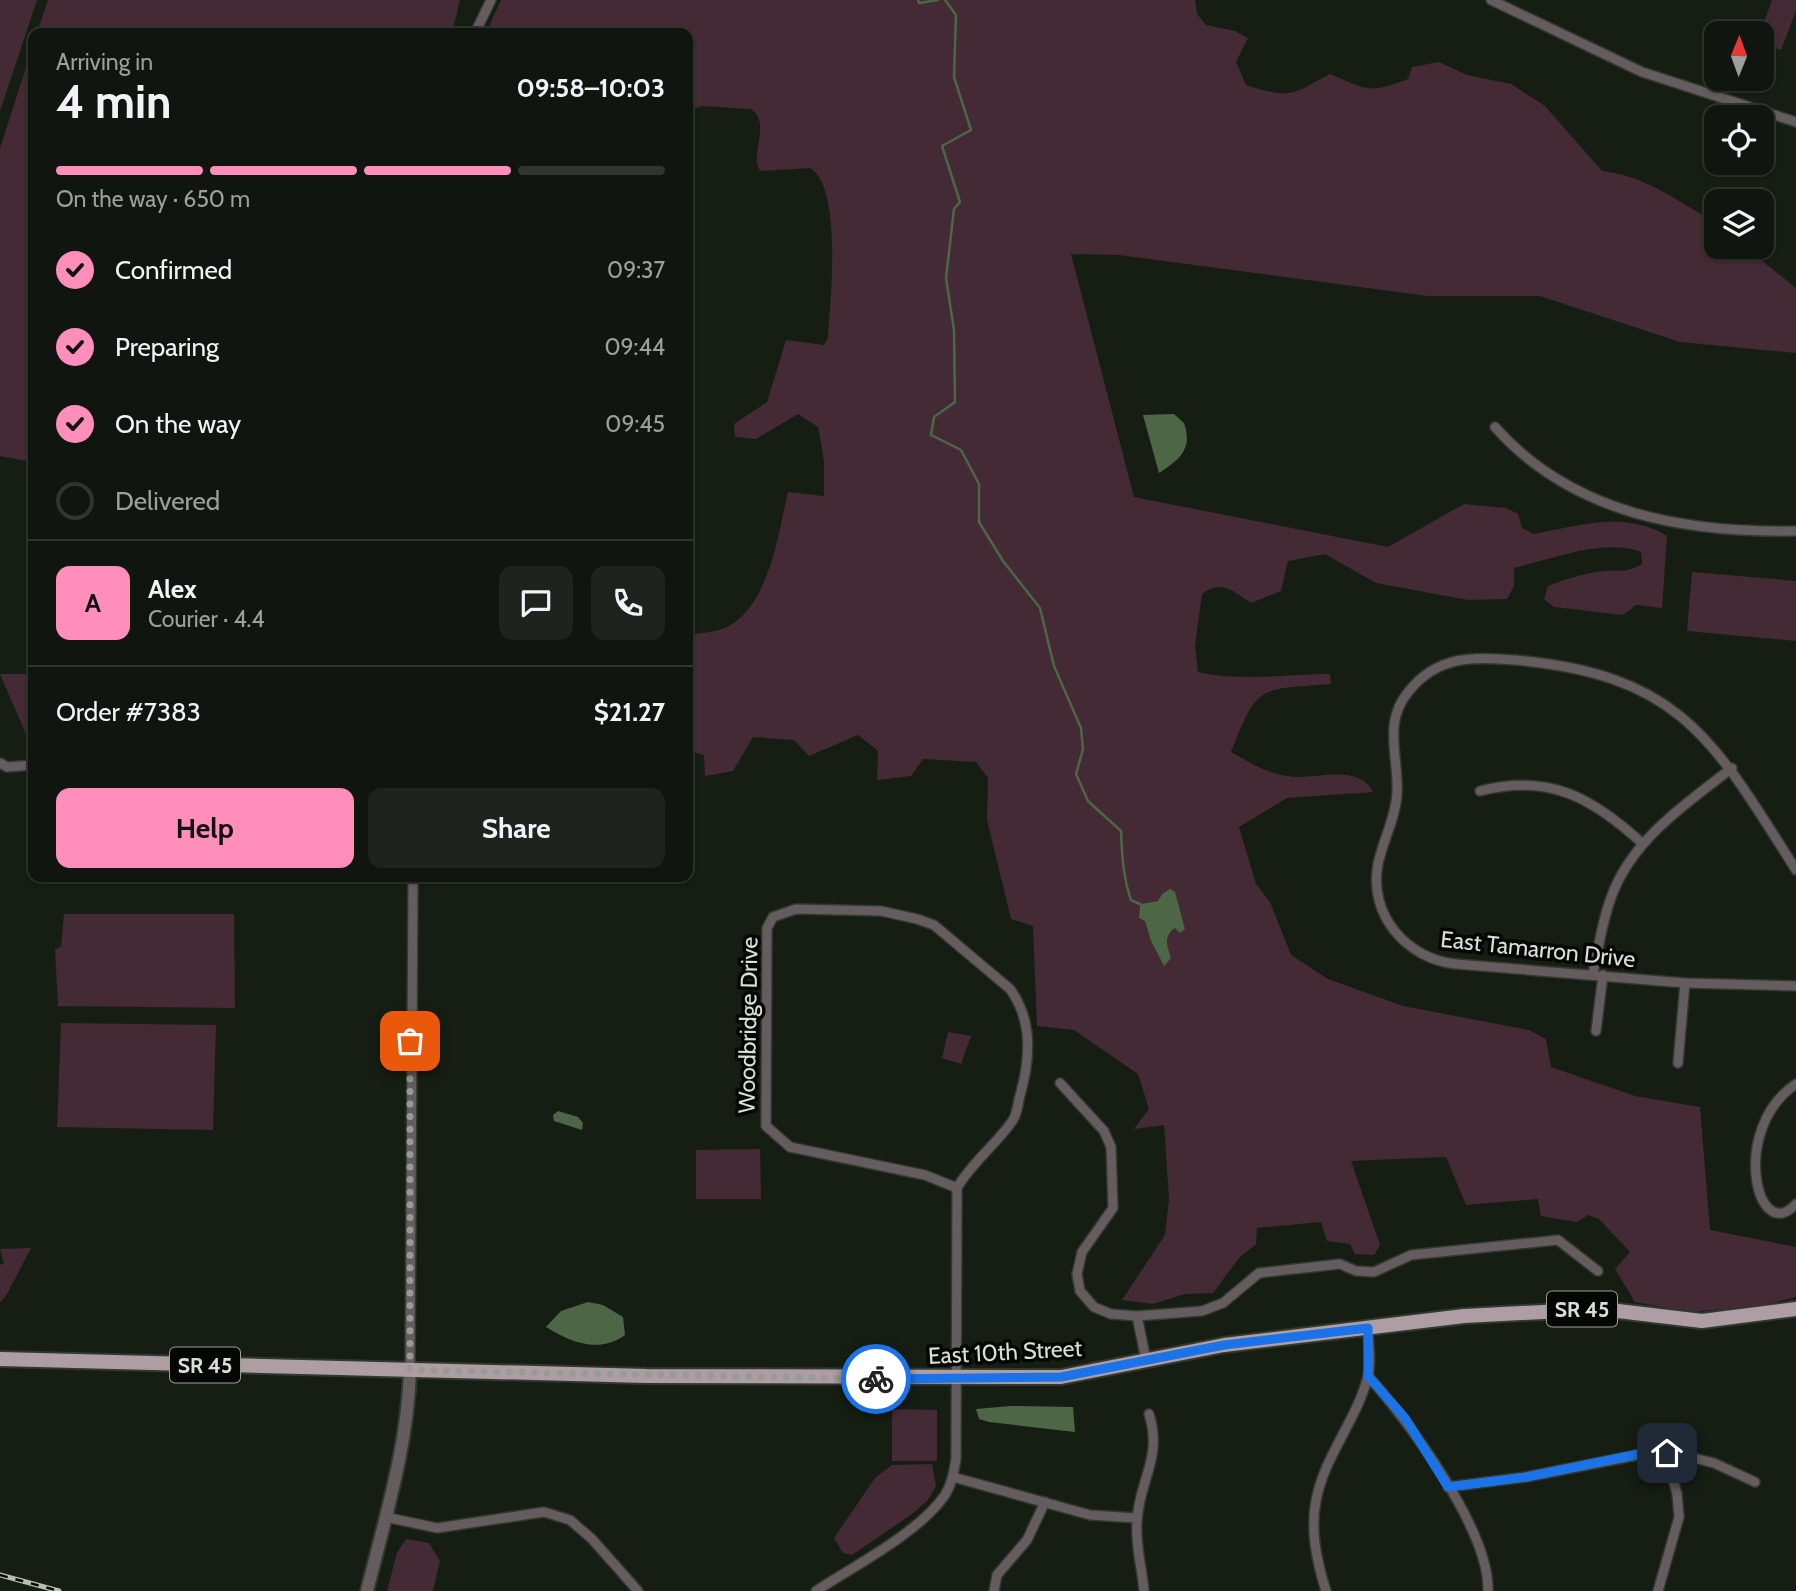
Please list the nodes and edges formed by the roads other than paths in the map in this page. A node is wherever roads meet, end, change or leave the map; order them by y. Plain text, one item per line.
1 (491, 0) edge
2 (1491, 0) edge
3 (477, 28) edge
4 (1796, 122) edge
5 (1494, 427) dead end
6 (1796, 531) edge
7 (28, 765) edge
8 (2, 768) edge
9 (1732, 768) junction
10 (1480, 791) dead end
11 (1643, 844) junction
12 (1796, 870) edge
13 (413, 882) edge
14 (1592, 974) junction
15 (1603, 975) junction
16 (1685, 983) junction
17 (1796, 986) edge
18 (1596, 1031) dead end
19 (1678, 1063) dead end
20 (1060, 1083) dead end
21 (1796, 1084) edge
22 (957, 1188) junction
23 (1796, 1204) edge
24 (1598, 1271) dead end
25 (1796, 1309) edge
26 (1137, 1316) junction
27 (1368, 1328) junction
28 (0, 1359) edge
29 (1146, 1360) junction
30 (410, 1370) junction
31 (1368, 1376) junction
32 (955, 1379) junction
33 (1149, 1415) dead end
34 (1667, 1453) junction
35 (953, 1477) junction
36 (1755, 1482) dead end
37 (1448, 1487) junction
38 (1045, 1502) junction
39 (385, 1517) junction
40 (1137, 1518) junction
41 (367, 1591) edge
42 (638, 1591) edge
43 (816, 1591) edge
44 (993, 1591) edge
45 (1144, 1591) edge
46 (1326, 1591) edge
47 (1488, 1591) edge
48 (1658, 1591) edge

1 - 3 street
2 - 4 street
5 - 6 street
7 - 8 street
9 - 11 street
9 - 12 street, East Tamarron Drive
9 - 14 street, East Tamarron Drive
10 - 11 street
11 - 14 street
13 - 30 street
14 - 15 street, East Tamarron Drive
15 - 16 street, East Tamarron Drive
15 - 18 street
16 - 17 street, East Tamarron Drive
16 - 19 street
20 - 26 street
21 - 23 street
22 - 22 street, Woodbridge Drive
22 - 32 street
24 - 26 street
25 - 27 main road, East 10th Street / SR 45
26 - 29 street
27 - 29 main road, East 10th Street / SR 45
27 - 31 street
28 - 30 main road, East 10th Street / SR 45
29 - 32 main road, East 10th Street / SR 45
30 - 32 main road, East 10th Street / SR 45
30 - 39 street
31 - 37 street
31 - 46 street
32 - 35 street
33 - 40 street
34 - 36 street
34 - 37 street
34 - 48 street
35 - 38 street
35 - 43 street
37 - 47 street
38 - 40 street
38 - 44 street
39 - 41 street
39 - 42 street
40 - 45 street

